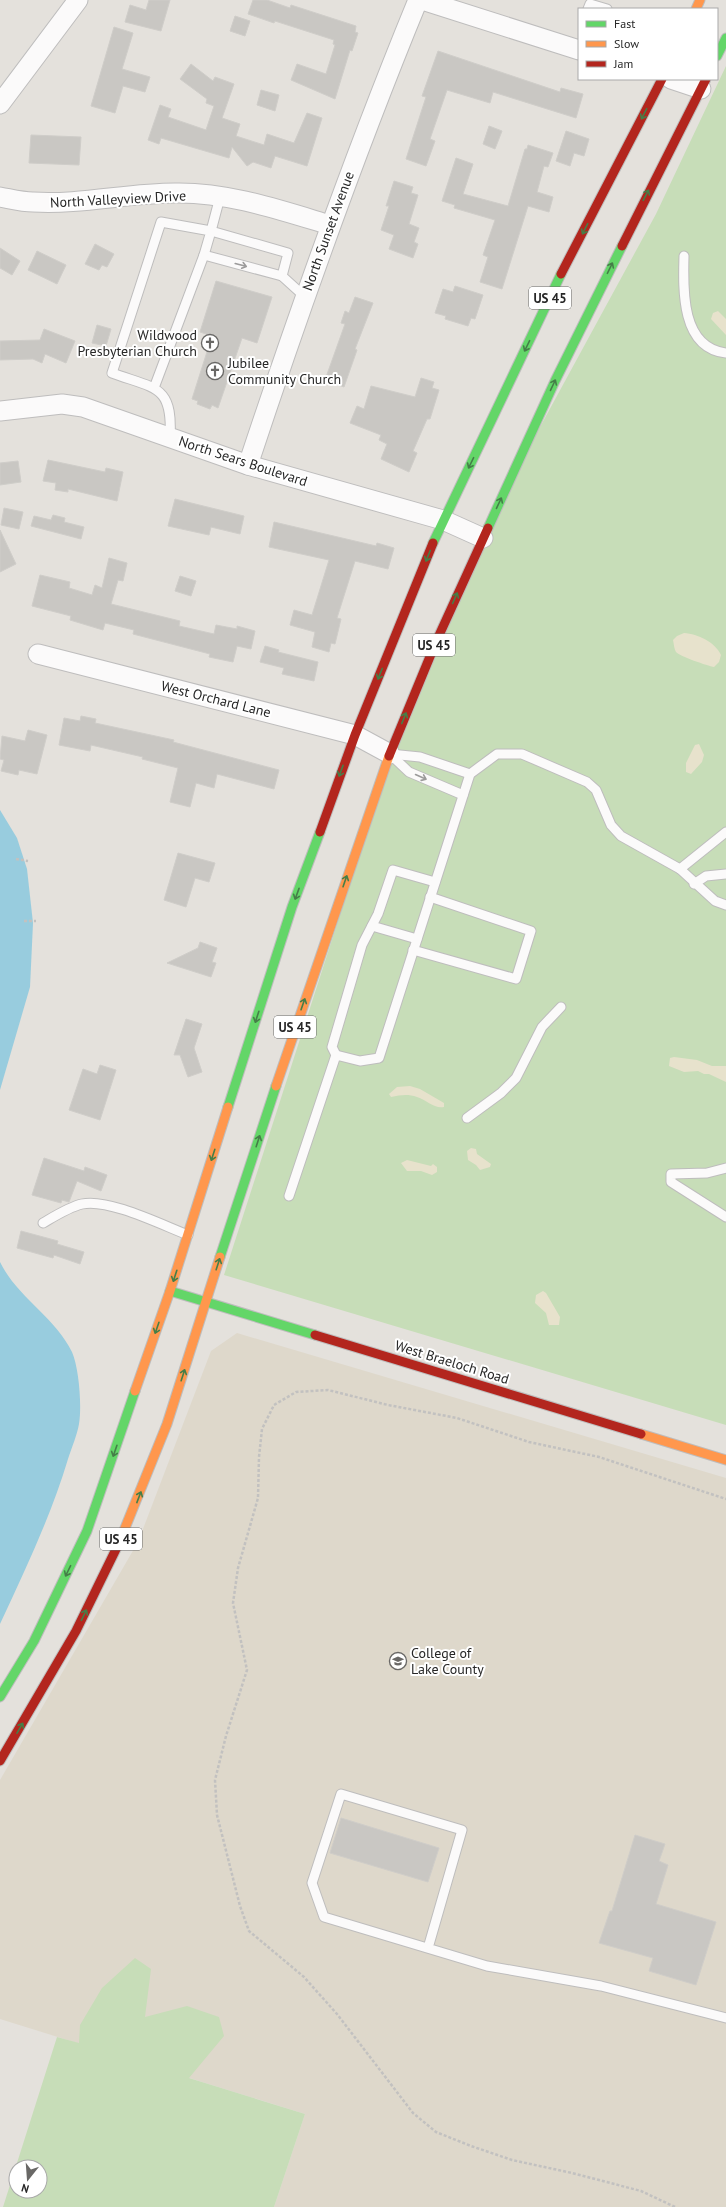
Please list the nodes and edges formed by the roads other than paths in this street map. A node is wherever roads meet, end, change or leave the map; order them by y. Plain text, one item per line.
1 (78, 0) edge
2 (418, 0) edge
3 (422, 0) edge
4 (588, 4) edge
5 (603, 8) edge
6 (726, 38) edge
7 (578, 45) edge
8 (718, 54) edge
9 (661, 80) edge
10 (677, 80) edge
11 (703, 84) edge
12 (0, 104) edge
13 (0, 197) edge
14 (220, 197) junction
15 (330, 225) junction
16 (210, 232) junction
17 (204, 255) junction
18 (684, 256) dead end
19 (282, 276) junction
20 (304, 296) junction
21 (726, 353) edge
22 (154, 388) junction
23 (0, 412) edge
24 (170, 438) junction
25 (248, 465) junction
26 (443, 520) junction
27 (482, 538) junction
28 (38, 654) dead end
29 (355, 735) junction
30 (390, 754) junction
31 (470, 774) junction
32 (463, 795) junction
33 (726, 832) edge
34 (680, 869) junction
35 (726, 874) edge
36 (435, 882) junction
37 (694, 884) junction
38 (430, 897) junction
39 (726, 905) edge
40 (372, 926) junction
41 (417, 939) junction
42 (413, 950) junction
43 (561, 1008) dead end
44 (336, 1055) junction
45 (467, 1118) dead end
46 (726, 1168) edge
47 (289, 1196) dead end
48 (726, 1217) edge
49 (43, 1223) dead end
50 (188, 1235) junction
51 (170, 1291) junction
52 (206, 1301) junction
53 (726, 1460) edge
54 (0, 1696) edge
55 (0, 1761) edge
56 (428, 1948) junction
57 (726, 2018) edge

1 - 12 street
2 - 15 street, North Sunset Avenue
3 - 7 street
4 - 5 lane
6 - 8 main road
9 -> 26 main road, US 45
10 - 11 street
27 -> 11 main road, US 45
13 - 14 street, North Valleyview Drive
14 - 15 street, North Valleyview Drive
14 - 16 lane
15 - 20 street, North Sunset Avenue
16 - 17 lane
16 - 19 lane
16 - 22 lane
17 -> 19 lane
17 - 22 lane
18 - 21 lane
19 - 20 lane
20 - 25 street, North Sunset Avenue
22 - 24 lane
23 - 24 street, North Sears Boulevard
24 - 25 street, North Sears Boulevard
25 - 26 street, North Sears Boulevard
26 - 27 street, North Sears Boulevard
26 -> 29 main road, US 45
30 -> 27 main road, US 45
28 - 29 street, West Orchard Lane
29 - 30 street, West Orchard Lane
29 -> 50 main road, US 45
30 - 31 lane
30 -> 32 lane
52 -> 30 main road, US 45
31 - 32 lane
31 - 34 lane
32 - 36 lane
33 - 34 lane
34 - 37 lane
35 - 37 lane
36 - 38 lane
36 - 40 lane
37 - 39 lane
38 - 41 lane
38 - 42 lane
40 - 41 lane
40 - 44 lane
41 - 42 lane
42 - 44 lane
43 - 45 lane
44 - 47 lane
46 - 48 lane
49 - 50 lane
50 -> 51 main road, US 45
51 - 52 main road, West Braeloch Road
51 -> 54 main road, US 45
52 - 53 main road, West Braeloch Road
55 -> 52 main road, US 45
56 - 56 lane
56 - 57 lane

